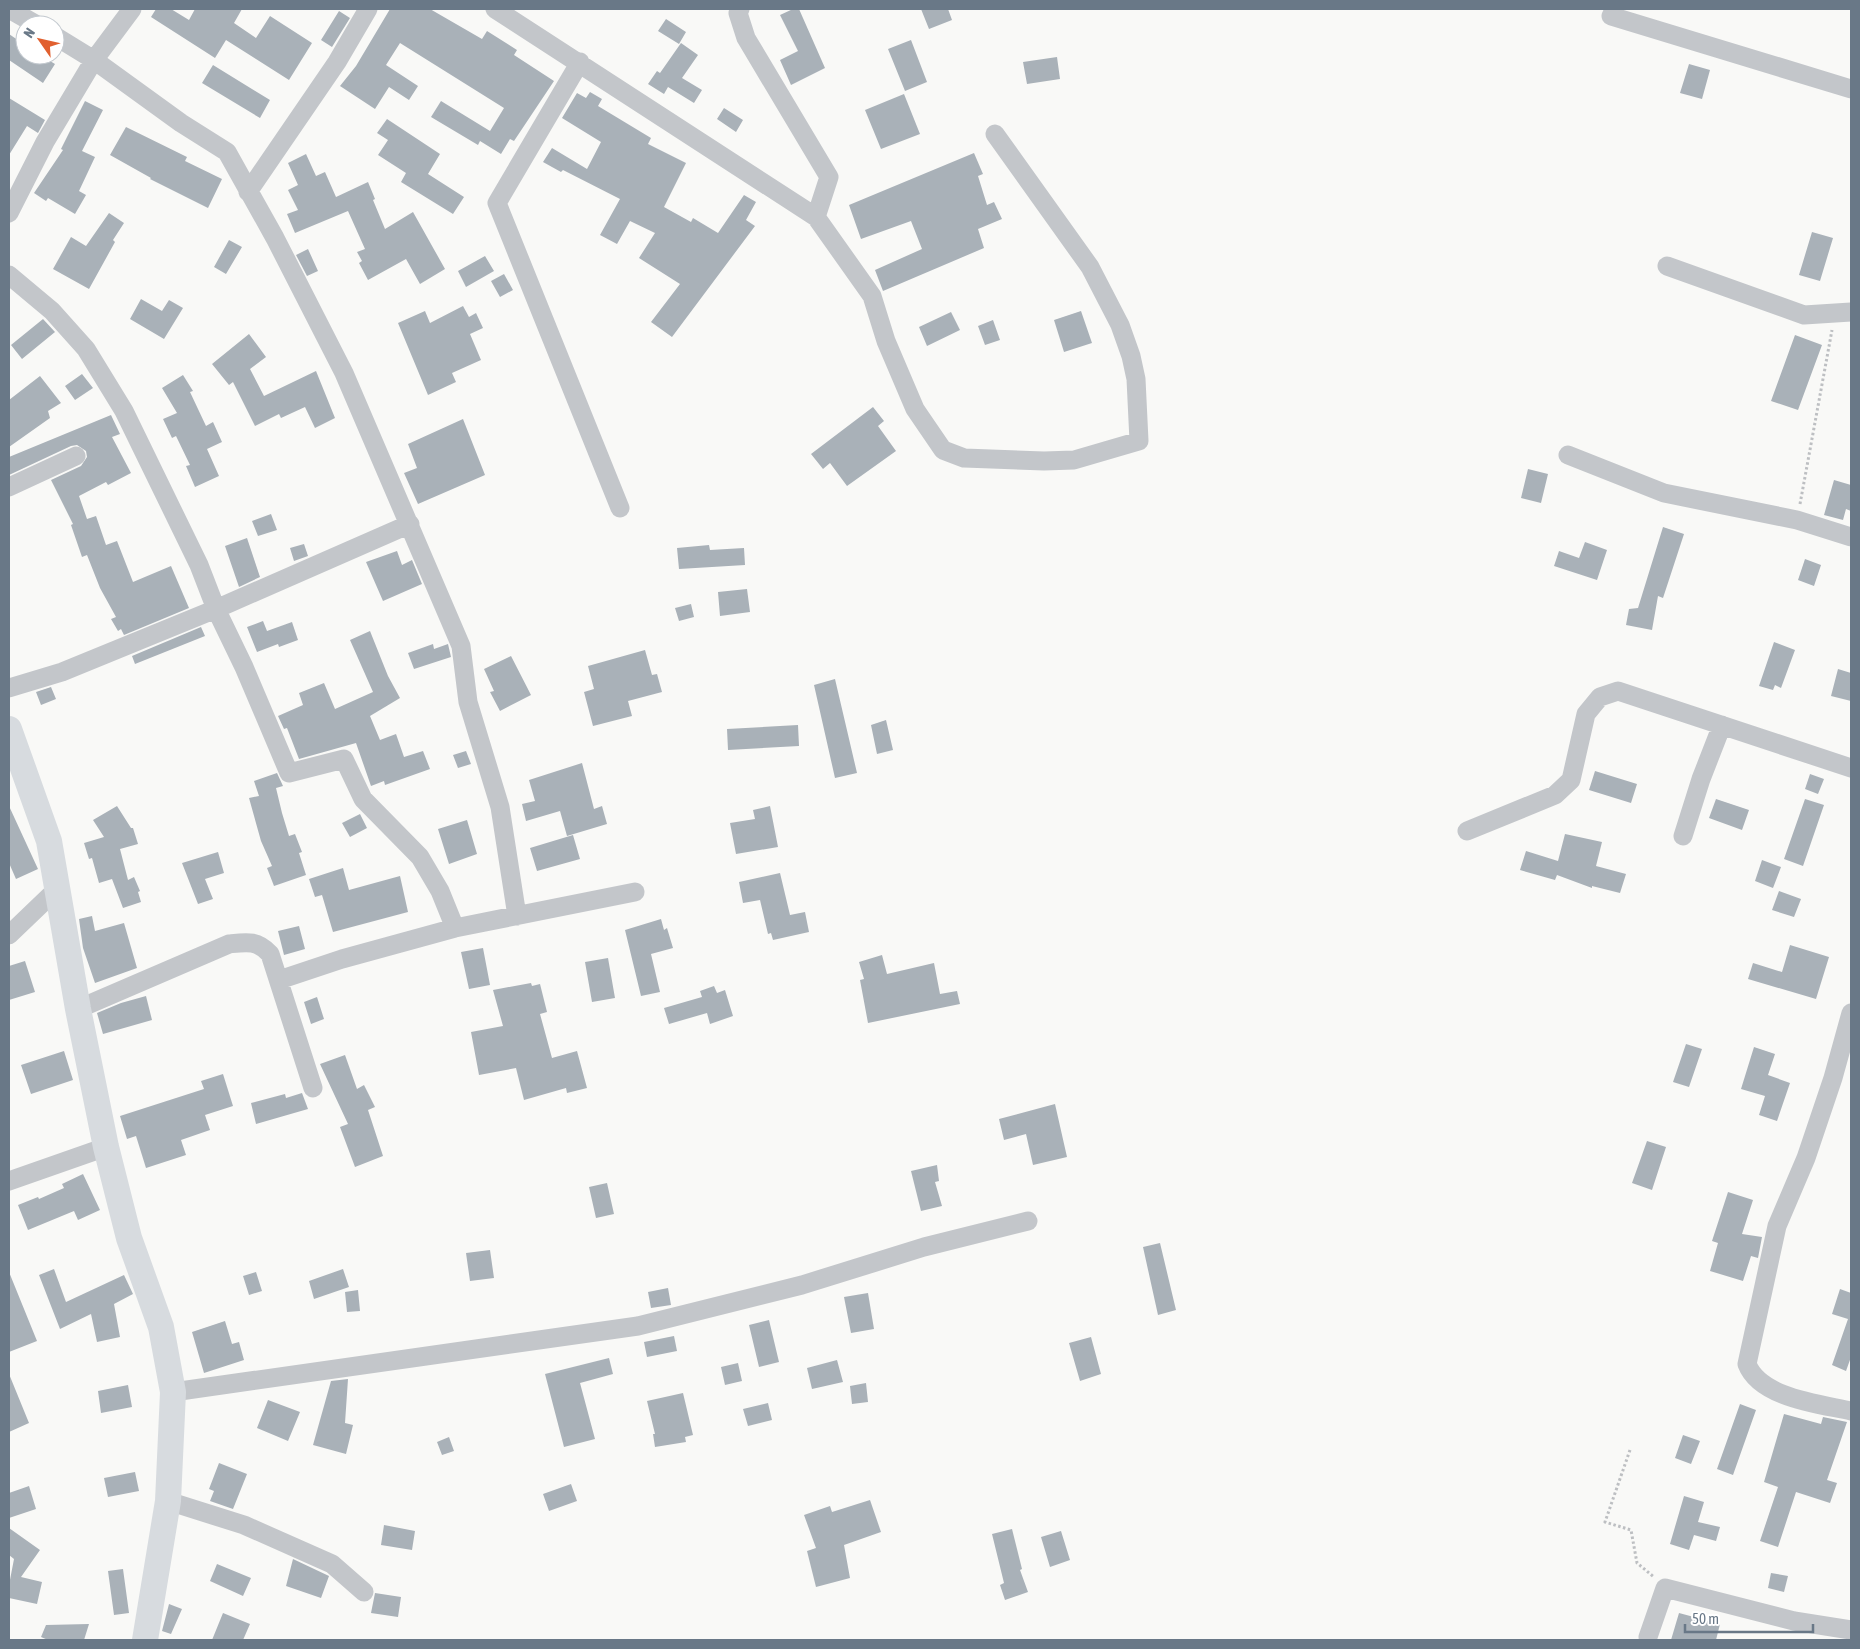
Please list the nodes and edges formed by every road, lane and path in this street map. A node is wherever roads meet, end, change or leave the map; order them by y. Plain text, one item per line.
1 (132, 9) edge
2 (368, 9) edge
3 (495, 9) edge
4 (740, 9) edge
5 (1611, 16) dead end
6 (65, 42) edge
7 (94, 60) junction
8 (580, 62) junction
9 (1851, 89) edge
10 (995, 134) dead end
11 (248, 192) junction
12 (9, 213) edge
13 (816, 217) junction
14 (1667, 266) dead end
15 (9, 275) edge
16 (1843, 312) edge
17 (1568, 455) dead end
18 (76, 456) dead end
19 (9, 487) edge
20 (620, 508) dead end
21 (1797, 520) junction
22 (410, 524) junction
23 (1851, 537) edge
24 (216, 609) junction
25 (9, 688) edge
26 (1722, 725) junction
27 (9, 729) edge
28 (1851, 768) edge
29 (1467, 831) dead end
30 (1683, 836) dead end
31 (57, 889) junction
32 (635, 892) dead end
33 (517, 916) junction
34 (455, 928) junction
35 (11, 930) edge
36 (279, 980) junction
37 (78, 1009) junction
38 (1851, 1013) edge
39 (313, 1088) dead end
40 (106, 1147) junction
41 (9, 1181) edge
42 (1028, 1221) dead end
43 (174, 1392) junction
44 (1851, 1411) edge
45 (1630, 1450) dead end
46 (168, 1501) junction
47 (1665, 1588) junction
48 (364, 1592) dead end
49 (1851, 1630) edge
50 (1648, 1637) dead end
51 (145, 1640) edge

1 - 7 street
2 - 11 street
3 - 8 street
4 - 13 street
5 - 9 street
6 - 7 street
7 - 11 street
7 - 12 street
8 - 13 street
8 - 20 street
10 - 13 street
11 - 22 street
14 - 16 street
15 - 24 street
16 - 21 path
17 - 21 street
18 - 19 street
21 - 23 street
22 - 24 street
22 - 33 street
24 - 25 street
24 - 34 street
26 - 28 street
26 - 29 street
26 - 30 street
27 - 31 street
31 - 35 street
31 - 37 street
32 - 33 street
33 - 34 street
34 - 36 street
36 - 37 street
36 - 39 street
37 - 40 street
38 - 44 street
40 - 41 street
40 - 43 street
42 - 43 street
43 - 46 street
45 - 47 path
46 - 48 street
46 - 51 street
47 - 49 street
47 - 50 street

